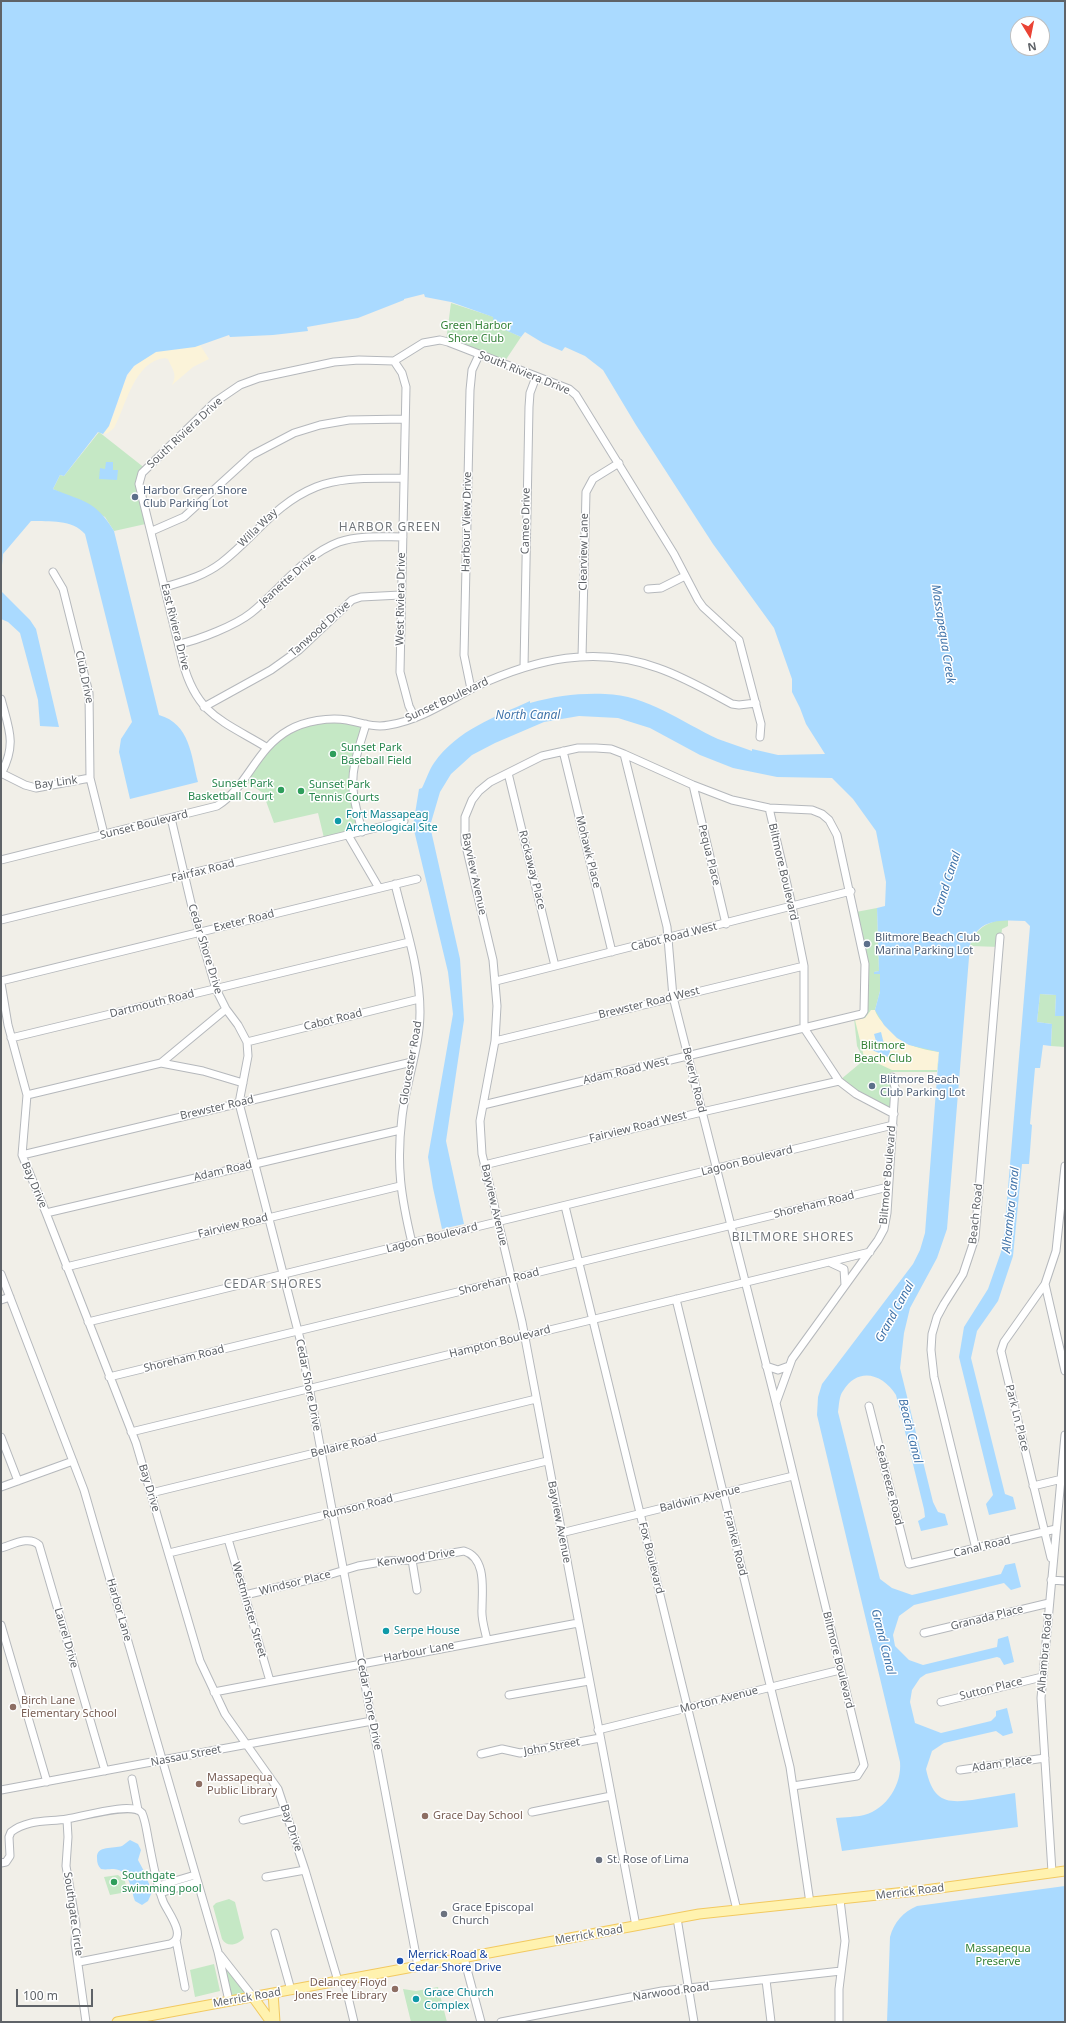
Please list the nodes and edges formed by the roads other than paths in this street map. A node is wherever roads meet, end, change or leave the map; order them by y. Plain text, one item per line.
1 (479, 355) junction
2 (394, 361) junction
3 (536, 377) junction
4 (405, 419) junction
5 (619, 463) junction
6 (142, 472) joint
7 (404, 478) junction
8 (152, 531) junction
9 (402, 537) junction
10 (53, 572) dead end
11 (686, 576) junction
12 (165, 587) junction
13 (648, 589) dead end
14 (401, 595) junction
15 (179, 644) junction
16 (582, 657) junction
17 (524, 666) junction
18 (471, 689) junction
19 (1, 699) edge
20 (756, 703) junction
21 (204, 707) junction
22 (415, 718) junction
23 (366, 724) junction
24 (760, 737) dead end
25 (266, 747) junction
26 (563, 751) junction
27 (624, 754) junction
28 (1, 773) edge
29 (508, 773) junction
30 (90, 778) junction
31 (693, 785) junction
32 (769, 808) junction
33 (171, 818) junction
34 (404, 821) dead end
35 (362, 832) junction
36 (104, 834) junction
37 (348, 835) junction
38 (1, 860) edge
39 (185, 875) junction
40 (418, 879) dead end
41 (395, 884) junction
42 (379, 888) junction
43 (851, 891) junction
44 (792, 907) junction
45 (1, 920) edge
46 (726, 924) junction
47 (199, 932) junction
48 (1000, 937) dead end
49 (668, 939) junction
50 (409, 942) junction
51 (612, 952) junction
52 (555, 966) junction
53 (804, 966) junction
54 (496, 980) junction
55 (1, 982) edge
56 (216, 989) junction
57 (673, 997) junction
58 (419, 999) junction
59 (226, 1009) junction
60 (863, 1014) joint
61 (804, 1028) junction
62 (11, 1038) junction
63 (495, 1041) junction
64 (247, 1042) junction
65 (688, 1056) junction
66 (412, 1062) junction
67 (161, 1063) junction
68 (892, 1077) dead end
69 (839, 1081) junction
70 (243, 1083) junction
71 (27, 1095) junction
72 (239, 1103) junction
73 (483, 1105) junction
74 (702, 1112) junction
75 (894, 1114) junction
76 (893, 1125) junction
77 (400, 1130) junction
78 (22, 1155) junction
79 (255, 1164) junction
80 (484, 1165) junction
81 (1065, 1166) edge
82 (716, 1168) junction
83 (400, 1186) junction
84 (888, 1187) junction
85 (565, 1206) junction
86 (46, 1213) junction
87 (268, 1218) junction
88 (1063, 1219) edge
89 (498, 1222) junction
90 (731, 1226) junction
91 (412, 1243) junction
92 (870, 1252) junction
93 (830, 1262) junction
94 (579, 1263) junction
95 (66, 1267) junction
96 (1, 1274) edge
97 (283, 1274) junction
98 (512, 1279) junction
99 (745, 1282) junction
100 (1046, 1284) junction
101 (845, 1285) junction
102 (10, 1297) junction
103 (676, 1299) junction
104 (1, 1300) edge
105 (593, 1320) junction
106 (88, 1322) junction
107 (298, 1331) junction
108 (524, 1336) junction
109 (766, 1366) junction
110 (788, 1366) junction
111 (1065, 1371) edge
112 (109, 1377) junction
113 (309, 1389) junction
114 (536, 1399) junction
115 (776, 1404) junction
116 (869, 1406) dead end
117 (131, 1432) junction
118 (1065, 1435) edge
119 (1, 1437) edge
120 (321, 1451) junction
121 (73, 1461) junction
122 (547, 1461) junction
123 (793, 1476) junction
124 (1062, 1479) junction
125 (18, 1481) junction
126 (1033, 1486) junction
127 (1, 1487) edge
128 (151, 1493) junction
129 (723, 1493) junction
130 (333, 1514) junction
131 (640, 1514) junction
132 (1056, 1530) junction
133 (1045, 1532) junction
134 (561, 1533) junction
135 (228, 1539) junction
136 (1, 1548) edge
137 (976, 1549) junction
138 (169, 1553) junction
139 (412, 1560) junction
140 (909, 1564) joint
141 (1053, 1564) junction
142 (344, 1570) junction
143 (1051, 1580) junction
144 (1065, 1581) edge
145 (417, 1590) dead end
146 (245, 1595) junction
147 (1049, 1603) junction
148 (578, 1623) junction
149 (2, 1630) edge
150 (924, 1633) dead end
151 (487, 1640) junction
152 (361, 1663) junction
153 (840, 1670) junction
154 (1042, 1677) junction
155 (270, 1681) junction
156 (589, 1681) junction
157 (771, 1687) junction
158 (214, 1692) junction
159 (509, 1696) dead end
160 (941, 1702) dead end
161 (688, 1708) junction
162 (372, 1721) junction
163 (598, 1730) junction
164 (600, 1738) junction
165 (248, 1744) junction
166 (481, 1754) dead end
167 (1045, 1758) junction
168 (163, 1760) junction
169 (960, 1770) dead end
170 (105, 1771) junction
171 (132, 1779) dead end
172 (47, 1782) junction
173 (793, 1786) junction
174 (1, 1790) edge
175 (611, 1796) junction
176 (138, 1810) junction
177 (285, 1810) junction
178 (532, 1812) dead end
179 (67, 1820) junction
180 (243, 1820) dead end
181 (1, 1863) edge
182 (305, 1870) junction
183 (1065, 1871) edge
184 (1052, 1872) junction
185 (266, 1877) dead end
186 (196, 1879) junction
187 (159, 1890) junction
188 (840, 1900) junction
189 (810, 1903) junction
190 (737, 1910) junction
191 (677, 1918) junction
192 (636, 1926) junction
193 (275, 1933) dead end
194 (176, 1940) junction
195 (218, 1952) junction
196 (464, 1958) junction
197 (79, 1962) junction
198 (418, 1966) junction
199 (841, 1971) junction
200 (766, 1980) junction
201 (341, 1981) junction
202 (185, 1987) dead end
203 (689, 1988) junction
204 (292, 1990) junction
205 (273, 1993) junction
206 (253, 1997) junction
207 (229, 2001) junction
208 (132, 2021) edge
209 (86, 2022) edge
210 (117, 2022) edge
211 (271, 2022) edge
212 (276, 2022) edge
213 (354, 2022) edge
214 (481, 2022) edge
215 (501, 2022) edge
216 (694, 2022) edge
217 (770, 2022) edge
218 (839, 2022) edge

1 - 2 street, South Riviera Drive
1 - 3 street, South Riviera Drive
1 - 18 street, Harbour View Drive
2 - 4 street, West Riviera Drive
2 - 6 street, South Riviera Drive
3 - 5 street, South Riviera Drive
3 - 17 street, Cameo Drive
4 - 7 street, West Riviera Drive
4 - 8 street
5 - 11 street, South Riviera Drive
5 - 16 street, Clearview Lane
6 - 8 street, East Riviera Drive
7 - 9 street, West Riviera Drive
7 - 12 street, Willa Way
8 - 12 street, East Riviera Drive
9 - 14 street, West Riviera Drive
9 - 15 street, Jeanette Drive
10 - 30 street, Club Drive
11 - 13 street
11 - 20 street, South Riviera Drive
12 - 15 street, East Riviera Drive
14 - 21 street, Tanwood Drive
14 - 22 street, West Riviera Drive
15 - 21 street, East Riviera Drive
16 - 17 street, Sunset Boulevard
16 - 20 street, Sunset Boulevard
17 - 18 street, Sunset Boulevard
18 - 22 street, Sunset Boulevard
19 - 28 street
20 - 24 street, South Riviera Drive
21 - 25 street, East Riviera Drive
22 - 23 street, Sunset Boulevard
23 - 25 street, Sunset Boulevard
23 - 35 street
25 - 33 street, Sunset Boulevard
26 - 27 street, Bayview Avenue
26 - 29 street, Bayview Avenue
26 - 51 street, Mohawk Place
27 - 31 street, Bayview Avenue
27 - 49 street, Beverly Road
28 - 30 street, Bay Link
29 - 52 street, Rockaway Place
29 - 54 street, Bayview Avenue
30 - 36 street, Club Drive
31 - 32 street, Bayview Avenue
31 - 46 street, Pequa Place
32 - 43 street, Bayview Avenue
32 - 44 street, Biltmore Boulevard
33 - 36 street, Sunset Boulevard
33 - 39 street, Cedar Shore Drive
34 - 35 street, Fairfax Road
35 - 37 street, Fairfax Road
36 - 38 street, Sunset Boulevard
37 - 39 street, Fairfax Road
37 - 42 street
39 - 45 street, Fairfax Road
39 - 47 street, Cedar Shore Drive
40 - 41 street, Exeter Road
41 - 42 street, Exeter Road
41 - 50 street, Gloucester Road
42 - 47 street, Exeter Road
43 - 44 street, Cabot Road West
43 - 60 street, Bayview Avenue
44 - 46 street, Cabot Road West
44 - 53 street, Biltmore Boulevard
46 - 49 street, Cabot Road West
47 - 55 street, Exeter Road
47 - 56 street, Cedar Shore Drive
48 - 137 street, Beach Road
49 - 51 street, Cabot Road West
49 - 57 street, Beverly Road
50 - 56 street, Dartmouth Road
50 - 58 street, Gloucester Road
51 - 52 street, Cabot Road West
52 - 54 street, Cabot Road West
53 - 57 street, Brewster Road West
53 - 61 street, Biltmore Boulevard
54 - 63 street, Bayview Avenue
55 - 62 street, Bay Drive
56 - 59 street, Cedar Shore Drive
56 - 62 street, Dartmouth Road
57 - 63 street, Brewster Road West
57 - 65 street, Beverly Road
58 - 64 street, Cabot Road
58 - 66 street, Gloucester Road
59 - 64 street, Cedar Shore Drive
59 - 67 street
60 - 61 street, Adam Road West
61 - 65 street, Adam Road West
61 - 69 street, Biltmore Boulevard
62 - 71 street, Bay Drive
63 - 73 street, Bayview Avenue
64 - 70 street, Cedar Shore Drive
65 - 73 street, Adam Road West
65 - 74 street, Beverly Road
66 - 72 street, Brewster Road
66 - 77 street, Gloucester Road
67 - 70 street
67 - 71 street
68 - 75 street
69 - 74 street, Fairview Road West
69 - 75 street, Biltmore Boulevard
70 - 72 street, Cedar Shore Drive
71 - 78 street, Bay Drive
72 - 78 street, Brewster Road
72 - 79 street, Cedar Shore Drive
73 - 80 street, Bayview Avenue
74 - 80 street, Fairview Road West
74 - 82 street, Beverly Road
75 - 76 street, Biltmore Boulevard
76 - 82 street, Lagoon Boulevard
76 - 84 street, Biltmore Boulevard
77 - 79 street, Adam Road
77 - 83 street, Gloucester Road
78 - 86 street, Bay Drive
79 - 86 street, Adam Road
79 - 87 street, Cedar Shore Drive
80 - 89 street, Bayview Avenue
81 - 88 street
82 - 85 street, Lagoon Boulevard
82 - 90 street, Beverly Road
83 - 87 street, Fairview Road
83 - 91 street, Gloucester Road
84 - 90 street, Shoreham Road
84 - 92 street, Biltmore Boulevard
85 - 89 street, Lagoon Boulevard
85 - 94 street, Fox Boulevard
86 - 95 street, Bay Drive
87 - 95 street, Fairview Road
87 - 97 street, Cedar Shore Drive
88 - 100 street
89 - 91 street, Lagoon Boulevard
89 - 98 street, Bayview Avenue
90 - 94 street, Shoreham Road
90 - 99 street, Beverly Road
91 - 97 street, Lagoon Boulevard
92 - 93 street, Hampton Boulevard
92 - 101 street, Biltmore Boulevard
93 - 99 street, Hampton Boulevard
93 - 101 street
94 - 98 street, Shoreham Road
94 - 105 street, Fox Boulevard
95 - 106 street, Bay Drive
96 - 102 street, Harbor Lane
97 - 106 street, Lagoon Boulevard
97 - 107 street, Cedar Shore Drive
98 - 107 street, Shoreham Road
98 - 108 street, Bayview Avenue
99 - 103 street, Hampton Boulevard
99 - 109 street, Beverly Road
100 - 111 street
100 - 126 street, Park Ln Place
101 - 110 street, Biltmore Boulevard
102 - 104 street
102 - 121 street, Harbor Lane
103 - 105 street, Hampton Boulevard
103 - 129 street, Frankel Road
105 - 108 street, Hampton Boulevard
105 - 131 street, Fox Boulevard
106 - 112 street, Bay Drive
107 - 112 street, Shoreham Road
107 - 113 street, Cedar Shore Drive
108 - 113 street, Hampton Boulevard
108 - 114 street, Bayview Avenue
109 - 110 street
109 - 115 street, Beverly Road
110 - 115 street, Biltmore Boulevard
112 - 117 street, Bay Drive
113 - 117 street, Hampton Boulevard
113 - 120 street, Cedar Shore Drive
114 - 120 street, Bellaire Road
114 - 122 street, Bayview Avenue
115 - 123 street, Biltmore Boulevard
116 - 140 street, Seabreeze Road
117 - 128 street, Bay Drive
118 - 124 street, Alhambra Road
119 - 125 street
120 - 128 street, Bellaire Road
120 - 130 street, Cedar Shore Drive
121 - 125 street
121 - 168 street, Harbor Lane
122 - 130 street, Rumson Road
122 - 134 street, Bayview Avenue
123 - 129 street, Baldwin Avenue
123 - 153 street, Biltmore Boulevard
124 - 126 street
124 - 132 street, Alhambra Road
125 - 127 street
126 - 133 street, Park Ln Place
128 - 138 street, Bay Drive
129 - 131 street, Baldwin Avenue
129 - 157 street, Frankel Road
130 - 135 street, Rumson Road
130 - 142 street, Cedar Shore Drive
131 - 134 street, Baldwin Avenue
131 - 161 street, Fox Boulevard
132 - 133 street, Canal Road
132 - 141 street, Alhambra Road
133 - 137 street, Canal Road
133 - 141 street, Park Ln Place
134 - 148 street, Bayview Avenue
135 - 138 street, Rumson Road
135 - 146 street, Westminster Street
136 - 170 street, Laurel Drive
137 - 140 street, Canal Road
138 - 158 street, Bay Drive
139 - 142 street, Kenwood Drive
139 - 145 street
139 - 151 street, Kenwood Drive
141 - 143 street, Alhambra Road
142 - 146 street, Windsor Place
142 - 152 street, Cedar Shore Drive
143 - 144 street
143 - 147 street, Alhambra Road
146 - 155 street, Westminster Street
147 - 150 street, Granada Place
147 - 154 street, Alhambra Road
148 - 151 street, Harbour Lane
148 - 156 street, Bayview Avenue
149 - 172 street
151 - 152 street, Harbour Lane
152 - 155 street, Harbour Lane
152 - 162 street, Cedar Shore Drive
153 - 157 street, Morton Avenue
153 - 173 street, Biltmore Boulevard
154 - 160 street, Sutton Place
154 - 167 street, Alhambra Road
155 - 158 street, Harbour Lane
156 - 159 street
156 - 163 street, Bayview Avenue
157 - 161 street, Morton Avenue
157 - 173 street, Frankel Road
158 - 165 street, Bay Drive
161 - 163 street, Morton Avenue
161 - 190 street, Fox Boulevard
162 - 165 street, Nassau Street
162 - 198 street, Cedar Shore Drive
163 - 164 street, Bayview Avenue
164 - 166 street, John Street
164 - 175 street, Bayview Avenue
165 - 168 street, Nassau Street
165 - 177 street, Bay Drive
167 - 169 street, Adam Place
167 - 184 street, Alhambra Road
168 - 170 street, Nassau Street
168 - 186 street, Harbor Lane
170 - 172 street, Nassau Street
171 - 176 street
172 - 174 street, Nassau Street
173 - 189 street
175 - 178 street
175 - 192 street, Bayview Avenue
176 - 179 street
176 - 187 street
177 - 180 street
177 - 182 street, Bay Drive
179 - 181 street
179 - 197 street, Southgate Circle
182 - 185 street
182 - 201 street, Bay Drive
183 - 184 main road, Merrick Road
184 - 188 main road, Merrick Road
186 - 187 street
186 - 195 street, Harbor Lane
187 - 194 street
188 - 189 main road, Merrick Road
188 - 199 street
189 - 190 main road, Merrick Road
190 - 191 main road, Merrick Road
191 - 192 main road, Merrick Road
191 - 203 street
192 - 196 main road, Merrick Road
193 - 204 street
194 - 197 street, Southgate Circle
194 - 202 street
195 - 206 street, Harbor Lane
195 - 207 street, Harbor Lane
196 - 198 main road, Merrick Road
196 - 214 street
197 - 209 street, Southgate Circle
198 - 201 main road, Merrick Road
199 - 200 street, Narwood Road
199 - 218 street
200 - 203 street, Narwood Road
200 - 217 street
201 - 204 main road, Merrick Road
201 - 213 street, Bay Drive
203 - 215 street, Narwood Road
203 - 216 street
204 - 205 main road, Merrick Road
205 - 206 main road, Merrick Road
205 - 212 main road
206 - 207 main road, Merrick Road
206 - 211 main road
207 - 208 main road, Merrick Road
208 - 210 main road, Merrick Road

